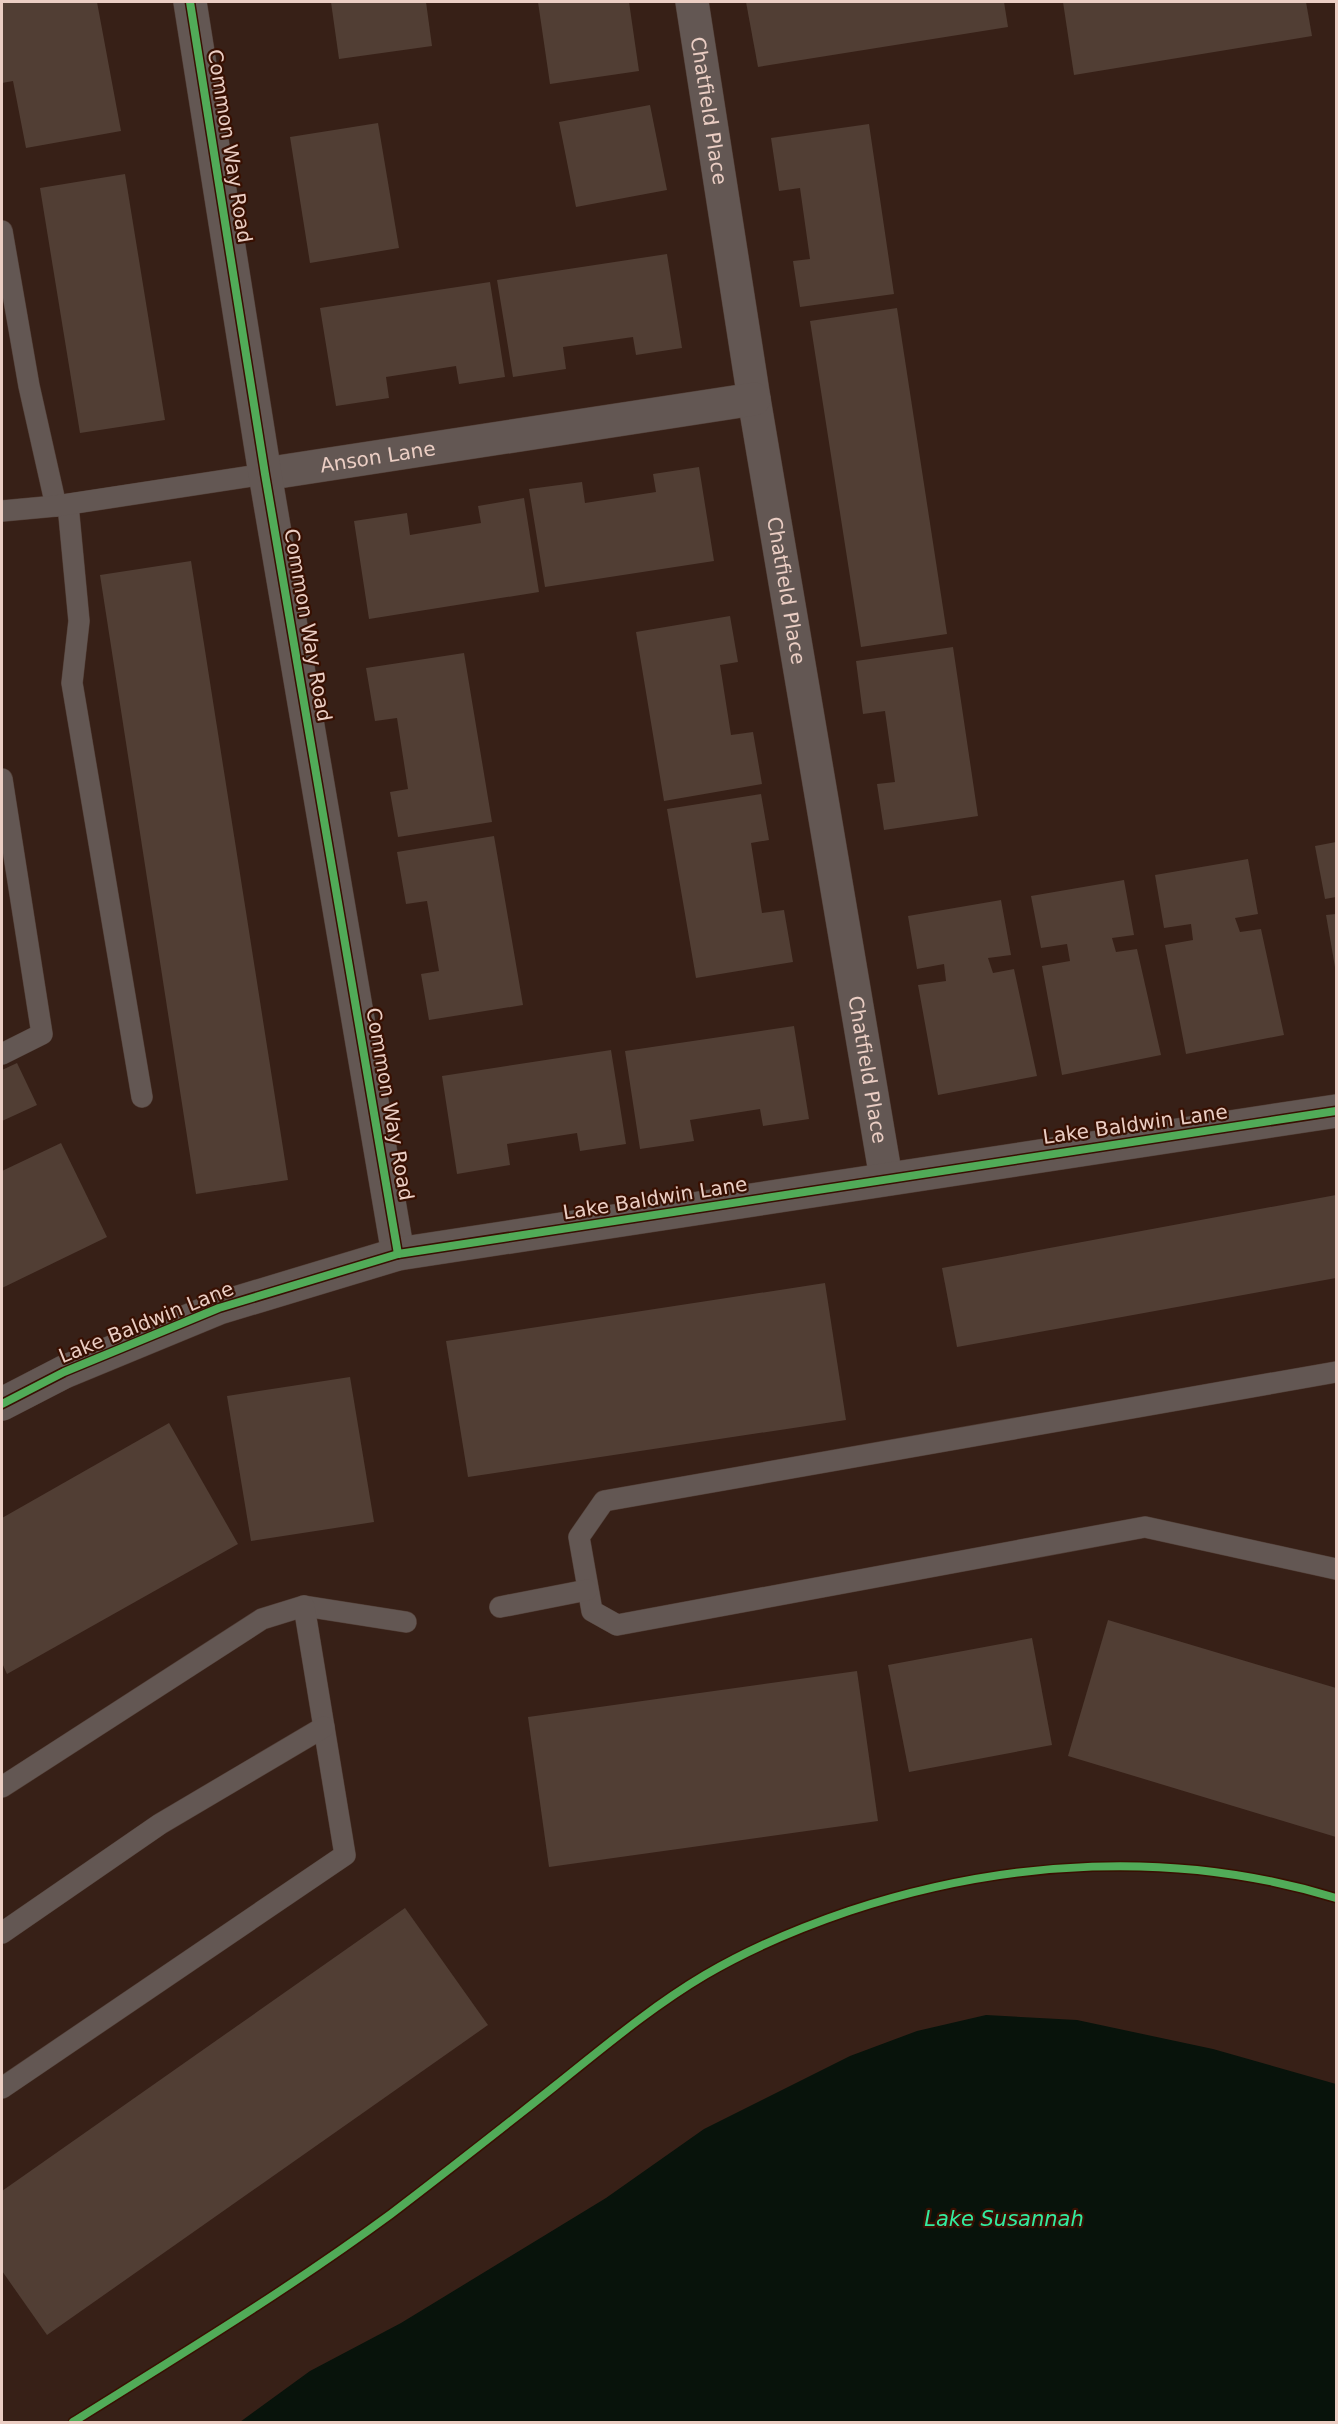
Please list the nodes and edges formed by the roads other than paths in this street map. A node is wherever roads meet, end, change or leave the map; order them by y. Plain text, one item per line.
1 (190, 2) edge
2 (692, 2) edge
3 (2, 231) edge
4 (754, 399) junction
5 (265, 474) junction
6 (62, 506) junction
7 (2, 511) edge
8 (2, 779) edge
9 (2, 1054) edge
10 (142, 1097) dead end
11 (1336, 1111) edge
12 (886, 1178) junction
13 (398, 1254) junction
14 (1336, 1371) edge
15 (2, 1404) edge
16 (1336, 1569) edge
17 (587, 1590) junction
18 (304, 1606) junction
19 (500, 1606) dead end
20 (406, 1622) dead end
21 (324, 1727) junction
22 (2, 1787) edge
23 (2, 1933) edge
24 (2, 2088) edge

1 - 5 street, Common Way Road
2 - 4 street, Chatfield Place
3 - 6 lane
4 - 5 street, Anson Lane
4 - 12 street, Chatfield Place
5 - 6 lane, Anson Lane
5 - 13 street, Common Way Road
6 - 7 lane, Anson Lane
6 - 10 lane
8 - 9 lane
11 - 12 street, Lake Baldwin Lane
12 - 13 street, Lake Baldwin Lane
13 - 15 street, Lake Baldwin Lane
14 - 17 lane
16 - 17 lane
17 - 19 lane
18 - 20 lane
18 - 21 lane
18 - 22 lane
21 - 23 lane
21 - 24 lane

